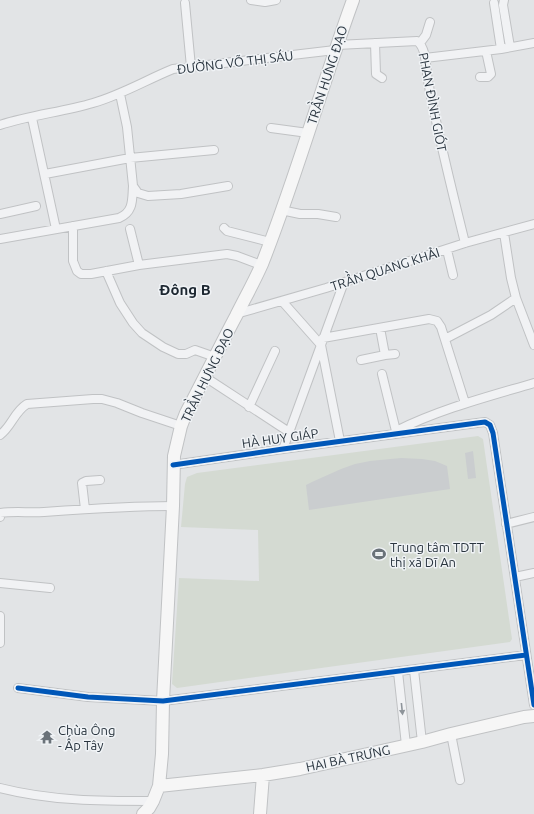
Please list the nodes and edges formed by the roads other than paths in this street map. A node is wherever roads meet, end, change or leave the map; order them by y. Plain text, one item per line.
1 (251, 0) edge
2 (276, 0) edge
3 (353, 0) edge
4 (504, 0) edge
5 (185, 3) dead end
6 (494, 3) dead end
7 (430, 22) dead end
8 (375, 43) junction
9 (420, 43) junction
10 (534, 44) edge
11 (510, 47) junction
12 (336, 48) junction
13 (501, 49) junction
14 (486, 51) junction
15 (425, 58) junction
16 (191, 67) junction
17 (480, 77) dead end
18 (382, 78) dead end
19 (120, 94) junction
20 (32, 118) junction
21 (0, 126) edge
22 (271, 128) dead end
23 (308, 133) junction
24 (214, 150) dead end
25 (130, 158) junction
26 (45, 174) junction
27 (133, 186) junction
28 (228, 186) dead end
29 (36, 206) dead end
30 (281, 210) junction
31 (0, 214) edge
32 (336, 217) dead end
33 (534, 224) edge
34 (72, 226) junction
35 (224, 228) dead end
36 (56, 229) junction
37 (130, 229) dead end
38 (504, 233) junction
39 (0, 238) edge
40 (270, 242) junction
41 (465, 244) junction
42 (447, 250) junction
43 (261, 264) junction
44 (139, 265) junction
45 (106, 271) junction
46 (453, 275) dead end
47 (344, 282) junction
48 (516, 298) junction
49 (282, 301) junction
50 (236, 314) junction
51 (380, 328) junction
52 (445, 339) junction
53 (322, 342) junction
54 (534, 346) edge
55 (275, 351) dead end
56 (395, 354) dead end
57 (385, 356) junction
58 (215, 357) junction
59 (361, 360) dead end
60 (382, 374) dead end
61 (205, 377) junction
62 (534, 383) edge
63 (465, 403) junction
64 (249, 407) junction
65 (182, 426) junction
66 (289, 432) junction
67 (393, 433) junction
68 (0, 435) edge
69 (340, 441) junction
70 (283, 449) junction
71 (173, 465) junction
72 (100, 480) dead end
73 (173, 506) junction
74 (85, 509) junction
75 (0, 513) edge
76 (0, 517) edge
77 (534, 517) edge
78 (506, 524) junction
79 (534, 573) edge
80 (515, 577) junction
81 (0, 583) edge
82 (50, 588) dead end
83 (0, 616) edge
84 (0, 643) edge
85 (526, 655) junction
86 (414, 670) junction
87 (398, 672) junction
88 (18, 688) dead end
89 (163, 701) junction
90 (534, 705) edge
91 (534, 716) edge
92 (451, 734) junction
93 (422, 742) junction
94 (406, 746) junction
95 (263, 775) junction
96 (460, 780) dead end
97 (159, 786) junction
98 (0, 788) edge
99 (153, 801) junction
100 (143, 814) edge
101 (260, 814) edge

1 - 2 street
3 - 12 main road, TRẦN HƯNG ĐẠO
4 - 11 street
5 - 16 street
6 - 13 street
7 - 9 street
8 - 9 street, PHAN ĐÌNH GIÓT
8 - 12 street, PHAN ĐÌNH GIÓT
8 - 18 street
9 - 15 street, PHAN ĐÌNH GIÓT
10 - 11 street
11 - 13 street
12 - 16 street, ĐƯỜNG VÕ THỊ SÁU
12 - 23 main road, TRẦN HƯNG ĐẠO
13 - 14 street
14 - 15 street
14 - 17 street
15 - 41 street, PHAN ĐÌNH GIÓT
16 - 19 street, ĐƯỜNG VÕ THỊ SÁU
19 - 20 street, ĐƯỜNG VÕ THỊ SÁU
19 - 25 street
20 - 21 street, ĐƯỜNG VÕ THỊ SÁU
20 - 26 street
22 - 23 street
23 - 30 main road, TRẦN HƯNG ĐẠO
24 - 25 street
25 - 26 street
25 - 27 street
26 - 36 street
27 - 28 street
27 - 34 street
29 - 31 street
30 - 32 street
30 - 40 main road, TRẦN HƯNG ĐẠO
33 - 38 street, TRẦN QUANG KHẢI
34 - 36 street
34 - 45 street
35 - 40 street
36 - 39 street
37 - 44 street
38 - 41 street, TRẦN QUANG KHẢI
38 - 48 street
40 - 43 main road, TRẦN HƯNG ĐẠO
41 - 42 street, TRẦN QUANG KHẢI
42 - 46 street
42 - 47 street, TRẦN QUANG KHẢI
43 - 44 street
43 - 50 main road, TRẦN HƯNG ĐẠO
44 - 45 street
45 - 58 street
47 - 49 street, TRẦN QUANG KHẢI
47 - 53 street
48 - 52 street
48 - 54 street
49 - 50 street, TRẦN QUANG KHẢI
49 - 53 street
50 - 58 main road, TRẦN HƯNG ĐẠO
51 - 52 street
51 - 53 street
51 - 57 street
52 - 63 street
53 - 66 street
53 - 69 street
55 - 64 street
56 - 57 street
57 - 59 street
58 - 61 main road, TRẦN HƯNG ĐẠO
60 - 67 street
61 - 64 street
61 - 65 main road, TRẦN HƯNG ĐẠO
62 - 63 street, HÀ HUY GIÁP
63 - 67 street, HÀ HUY GIÁP
64 - 66 street
65 - 68 street
65 - 71 main road, TRẦN HƯNG ĐẠO
66 - 70 street
67 - 69 street, HÀ HUY GIÁP
67 - 78 street
69 - 70 street, HÀ HUY GIÁP
70 - 71 street, HÀ HUY GIÁP
71 - 73 main road, TRẦN HƯNG ĐẠO
72 - 74 street
73 - 74 street
73 - 89 main road, TRẦN HƯNG ĐẠO
74 - 75 street
75 - 76 street
77 - 78 street
78 - 80 street
79 - 80 street
80 - 85 street
81 - 82 street
83 - 84 street
85 - 86 street
85 - 90 street
86 - 87 street
86 - 93 street
87 - 89 street
87 -> 94 street
88 - 89 street
89 - 97 main road, TRẦN HƯNG ĐẠO
91 - 92 main road, HAI BÀ TRƯNG
92 - 93 main road, HAI BÀ TRƯNG
92 - 96 street
93 - 94 main road, HAI BÀ TRƯNG
94 - 95 main road, HAI BÀ TRƯNG
95 - 97 main road, HAI BÀ TRƯNG
95 - 101 main road
97 - 99 main road, TRẦN HƯNG ĐẠO
98 - 99 street
99 - 100 main road, TRẦN HƯNG ĐẠO

